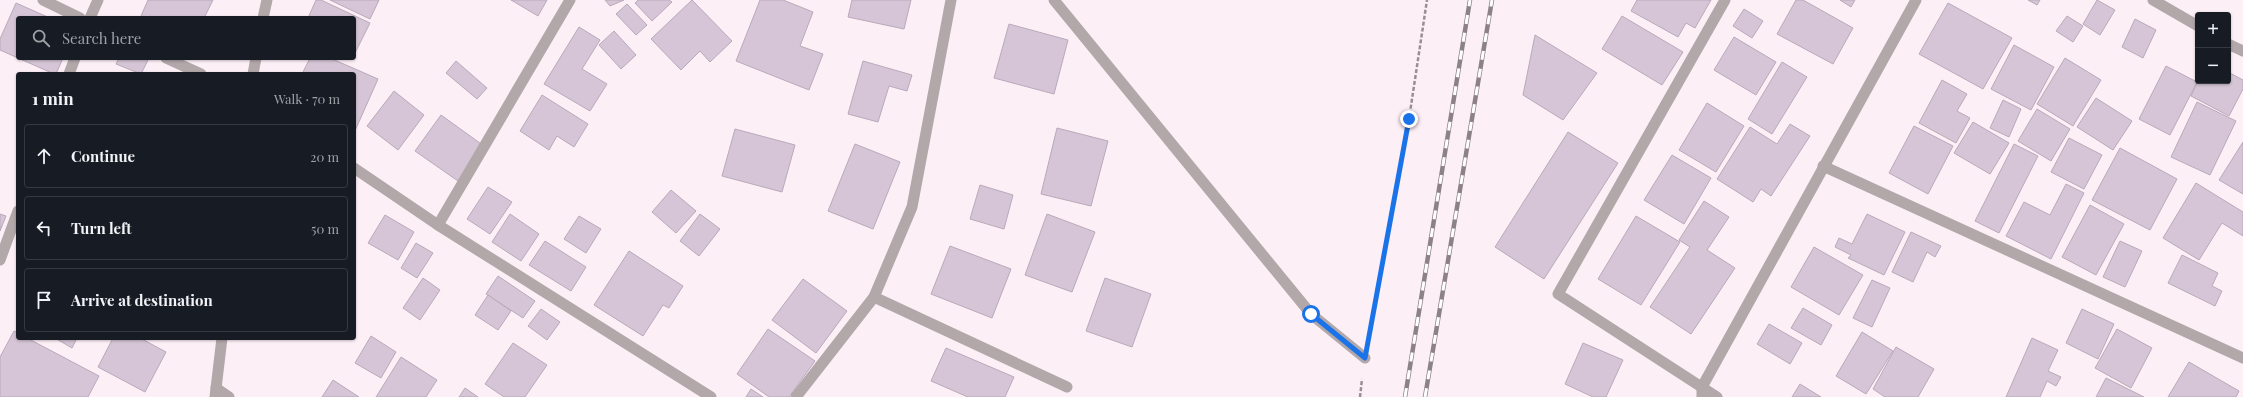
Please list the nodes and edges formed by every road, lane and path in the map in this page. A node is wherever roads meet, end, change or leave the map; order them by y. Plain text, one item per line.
1 (43, 0) edge
2 (98, 0) edge
3 (267, 0) edge
4 (570, 0) edge
5 (951, 0) edge
6 (1054, 0) edge
7 (1426, 0) edge
8 (1725, 0) edge
9 (1916, 0) edge
10 (2153, 0) edge
11 (76, 16) edge
12 (91, 16) edge
13 (263, 16) edge
14 (2195, 24) edge
15 (2231, 45) edge
16 (2243, 51) edge
17 (74, 60) edge
18 (170, 60) edge
19 (256, 60) edge
20 (70, 72) edge
21 (197, 72) edge
22 (253, 72) edge
23 (1823, 166) junction
24 (356, 169) edge
25 (16, 216) edge
26 (438, 225) junction
27 (0, 260) edge
28 (874, 297) junction
29 (222, 340) edge
30 (1365, 358) junction
31 (2243, 358) edge
32 (1067, 387) dead end
33 (1702, 392) edge
34 (216, 393) edge
35 (229, 397) edge
36 (712, 397) edge
37 (796, 397) edge
38 (1360, 397) edge
39 (1717, 397) edge

1 - 11 street
2 - 12 street
3 - 13 street
4 - 26 street
5 - 28 street
6 - 30 street
7 - 30 path
8 - 33 street
9 - 23 street
10 - 14 street
15 - 16 street
17 - 20 street
18 - 21 street
19 - 22 street
23 - 31 street
23 - 33 street
24 - 26 street
25 - 27 street
26 - 36 street
28 - 32 street
28 - 37 street
29 - 34 street
30 - 38 path
33 - 39 street
34 - 35 street

